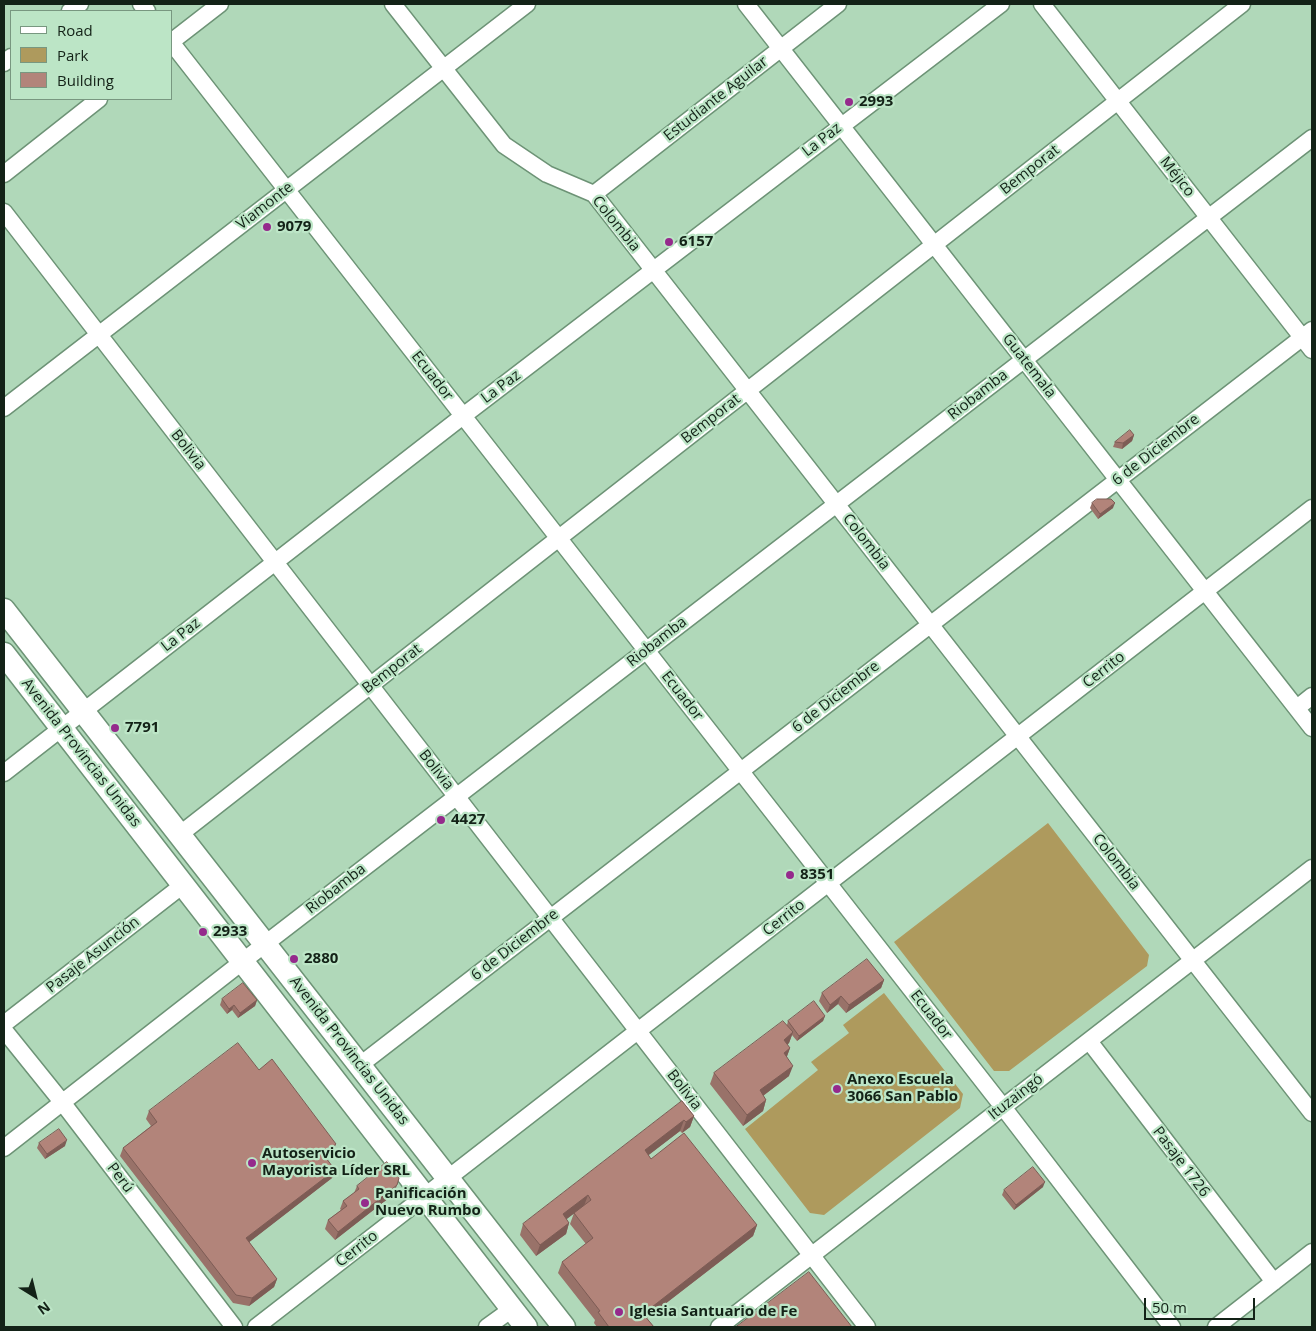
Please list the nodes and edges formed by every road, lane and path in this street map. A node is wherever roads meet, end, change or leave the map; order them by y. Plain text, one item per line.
1 (220, 4) edge
2 (394, 4) edge
3 (527, 4) edge
4 (746, 4) edge
5 (838, 4) edge
6 (1000, 4) edge
7 (1042, 4) edge
8 (1242, 4) edge
9 (172, 41) edge
10 (172, 43) edge
11 (781, 48) junction
12 (444, 68) junction
13 (98, 100) edge
14 (1118, 101) junction
15 (841, 125) junction
16 (1312, 138) edge
17 (4, 174) edge
18 (287, 190) junction
19 (594, 194) junction
20 (4, 212) edge
21 (1209, 218) junction
22 (934, 244) junction
23 (653, 270) junction
24 (99, 335) junction
25 (1309, 339) edge
26 (1024, 360) junction
27 (748, 390) junction
28 (4, 408) edge
29 (463, 416) junction
30 (1118, 479) junction
31 (836, 504) junction
32 (1312, 508) edge
33 (558, 538) junction
34 (275, 562) junction
35 (1205, 591) junction
36 (4, 610) edge
37 (930, 624) junction
38 (646, 650) junction
39 (4, 654) edge
40 (370, 686) junction
41 (1312, 696) edge
42 (1297, 708) junction
43 (83, 711) junction
44 (61, 728) junction
45 (1312, 728) edge
46 (1018, 736) junction
47 (740, 771) junction
48 (4, 773) edge
49 (456, 796) junction
50 (179, 835) junction
51 (1312, 868) edge
52 (828, 883) junction
53 (183, 885) junction
54 (550, 918) junction
55 (265, 944) junction
56 (1193, 960) junction
57 (242, 962) junction
58 (4, 1024) edge
59 (4, 1030) edge
60 (638, 1031) junction
61 (1089, 1041) junction
62 (360, 1065) junction
63 (62, 1102) junction
64 (1003, 1107) junction
65 (1312, 1113) edge
66 (4, 1148) edge
67 (448, 1178) junction
68 (424, 1197) junction
69 (1312, 1252) edge
70 (812, 1255) junction
71 (1274, 1282) junction
72 (512, 1309) junction
73 (234, 1327) edge
74 (256, 1327) edge
75 (487, 1327) edge
76 (526, 1327) edge
77 (564, 1327) edge
78 (719, 1327) edge
79 (867, 1327) edge
80 (1172, 1327) edge
81 (1216, 1327) edge

1 - 9 street
2 - 12 street, Colombia
3 - 12 street, Viamonte
4 - 11 street, Guatemala
5 - 11 street, Estudiante Aguilar
6 - 15 street, La Paz
7 - 14 street, Méjico
8 - 14 street, Bemporat
10 - 18 street, Ecuador
11 - 15 street, Guatemala
11 - 19 street, Estudiante Aguilar
12 - 18 street, Viamonte
12 - 19 street, Colombia
13 - 17 street
14 - 21 street, Méjico
14 - 22 street, Bemporat
15 - 22 street, Guatemala
15 - 23 street, La Paz
16 - 21 street, Riobamba
18 - 24 street, Viamonte
18 - 29 street, Ecuador
19 - 23 street, Colombia
20 - 24 street, Bolivia
21 - 25 street, Méjico
21 - 26 street, Riobamba
22 - 26 street, Guatemala
22 - 27 street, Bemporat
23 - 27 street, Colombia
23 - 29 street, La Paz
24 - 28 street, Viamonte
24 - 34 street, Bolivia
25 - 30 street, 6 de Diciembre
26 - 30 street, Guatemala
26 - 31 street, Riobamba
27 - 31 street, Colombia
27 - 33 street, Bemporat
29 - 33 street, Ecuador
29 - 34 street, La Paz
30 - 35 street, Guatemala
30 - 37 street, 6 de Diciembre
31 - 37 street, Colombia
31 - 38 street, Riobamba
32 - 35 street, Cerrito
33 - 38 street, Ecuador
33 - 40 street, Bemporat
34 - 40 street, Bolivia
34 - 43 street, La Paz
35 - 42 street, Guatemala
35 - 46 street, Cerrito
36 - 43 main road, Avenida Provincias Unidas
37 - 46 street, Colombia
37 - 47 street, 6 de Diciembre
38 - 47 street, Ecuador
38 - 49 street, Riobamba
39 - 44 main road, Avenida Provincias Unidas
40 - 49 street, Bolivia
40 - 50 street, Bemporat
41 - 42 street
42 - 45 street, Guatemala
43 - 44 street, La Paz
43 - 50 main road, Avenida Provincias Unidas
44 - 48 street, La Paz
44 - 53 main road, Avenida Provincias Unidas
46 - 52 street, Cerrito
46 - 56 street, Colombia
47 - 52 street, Ecuador
47 - 54 street, 6 de Diciembre
49 - 54 street, Bolivia
49 - 55 street, Riobamba
50 - 55 main road, Avenida Provincias Unidas
51 - 56 street, Ituzaingó
52 - 60 street, Cerrito
52 - 64 street, Ecuador
53 - 57 main road, Avenida Provincias Unidas
53 - 58 street, Pasaje Asunción
54 - 60 street, Bolivia
54 - 62 street, 6 de Diciembre
55 - 57 street, Riobamba
55 - 62 main road, Avenida Provincias Unidas
56 - 61 street, Ituzaingó
56 - 65 street, Colombia
57 - 63 street, Riobamba
57 - 68 main road, Avenida Provincias Unidas
59 - 63 street, Perú
60 - 67 street, Cerrito
60 - 70 street, Bolivia
61 - 64 street, Ituzaingó
61 - 71 street, Pasaje 1726
62 - 67 main road, Avenida Provincias Unidas
63 - 66 street, Riobamba
63 - 73 street, Perú
64 - 70 street, Ituzaingó
64 - 80 street, Ecuador
67 - 68 street, Cerrito
67 - 77 main road, Avenida Provincias Unidas
68 - 72 main road, Avenida Provincias Unidas
68 - 74 street, Cerrito
69 - 71 street
70 - 78 street, Ituzaingó
70 - 79 street, Bolivia
71 - 81 street
72 - 75 street
72 - 76 main road, Avenida Provincias Unidas

